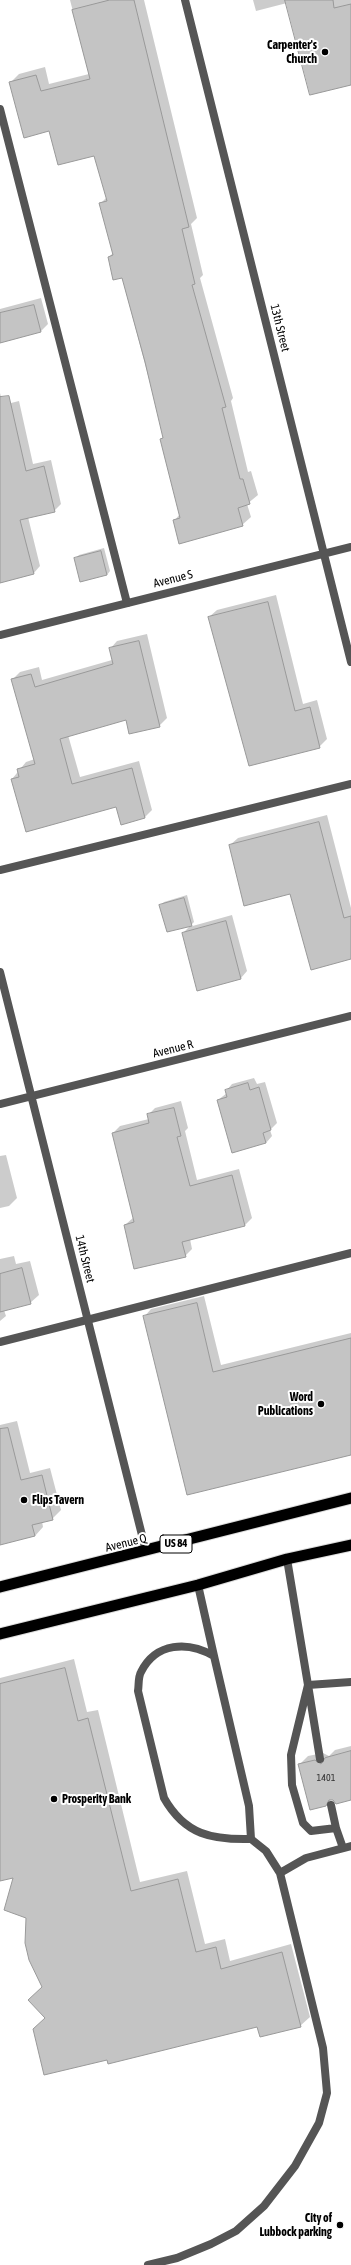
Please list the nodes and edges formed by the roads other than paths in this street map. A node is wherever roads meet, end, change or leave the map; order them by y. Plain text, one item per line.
1 (185, 0) edge
2 (0, 110) edge
3 (351, 547) edge
4 (324, 554) junction
5 (127, 603) junction
6 (0, 635) edge
7 (351, 662) edge
8 (351, 784) edge
9 (0, 870) edge
10 (0, 972) edge
11 (351, 1016) edge
12 (31, 1096) junction
13 (0, 1104) edge
14 (351, 1253) edge
15 (87, 1320) junction
16 (0, 1342) edge
17 (351, 1498) edge
18 (351, 1545) edge
19 (146, 1551) junction
20 (287, 1559) junction
21 (198, 1584) junction
22 (0, 1587) edge
23 (0, 1634) edge
24 (214, 1656) junction
25 (351, 1682) edge
26 (308, 1685) junction
27 (320, 1759) dead end
28 (331, 1805) dead end
29 (336, 1828) junction
30 (251, 1839) junction
31 (347, 1847) edge
32 (280, 1873) junction
33 (148, 2265) edge

1 - 4 street, 13th Street
2 - 5 street
3 - 4 street, Avenue S
4 - 5 street, Avenue S
4 - 7 street, 13th Street
5 - 6 street, Avenue S
8 - 9 street
10 - 12 street, 14th Street
11 - 12 street, Avenue R
12 - 13 street, Avenue R
12 - 15 street, 14th Street
14 - 15 street
15 - 16 street
15 - 19 street, 14th Street
17 - 19 highway, Avenue Q / US 84
18 - 20 highway
19 - 22 highway, Avenue Q / US 84
20 - 21 highway
20 - 26 street
21 - 23 highway
21 - 24 street
24 - 30 street
24 - 30 street
25 - 26 street
26 - 27 street
26 - 29 street
28 - 29 street
29 - 31 street
30 - 32 street
31 - 32 street
32 - 33 street

